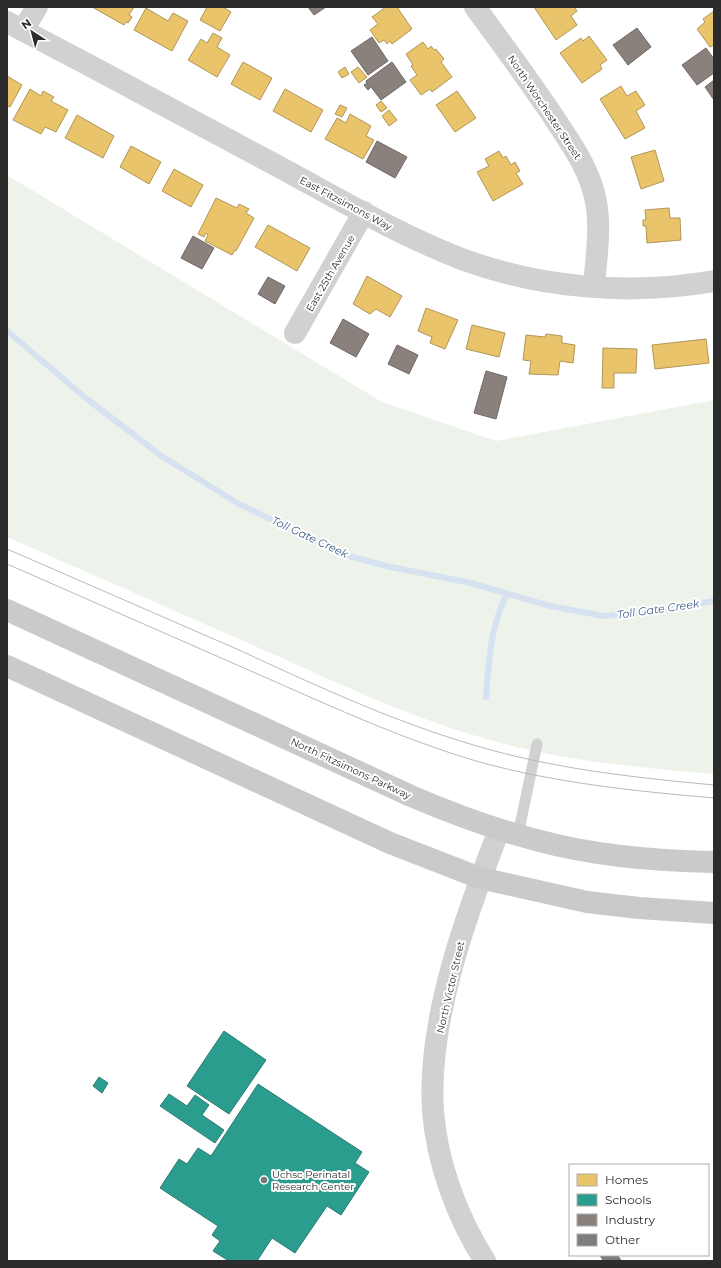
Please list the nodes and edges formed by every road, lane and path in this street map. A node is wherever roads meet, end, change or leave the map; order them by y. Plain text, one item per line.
1 (37, 7) edge
2 (475, 7) edge
3 (15, 26) edge
4 (364, 212) junction
5 (714, 281) edge
6 (594, 286) junction
7 (295, 333) dead end
8 (7, 610) edge
9 (7, 666) edge
10 (537, 744) dead end
11 (508, 833) junction
12 (714, 862) edge
13 (480, 878) junction
14 (714, 913) edge
15 (485, 1261) edge

1 - 3 street
2 - 6 street, North Worchester Street
3 - 4 street, East Fitzsimons Way
4 - 6 street, East Fitzsimons Way
4 - 7 street, East 25th Avenue
5 - 6 street, East Fitzsimons Way
8 - 11 main road, North Fitzsimons Parkway
9 - 13 main road
10 - 11 lane
11 - 12 main road, North Fitzsimons Parkway
11 - 13 street, North Victor Street
13 - 14 main road
13 - 15 street, North Victor Street

